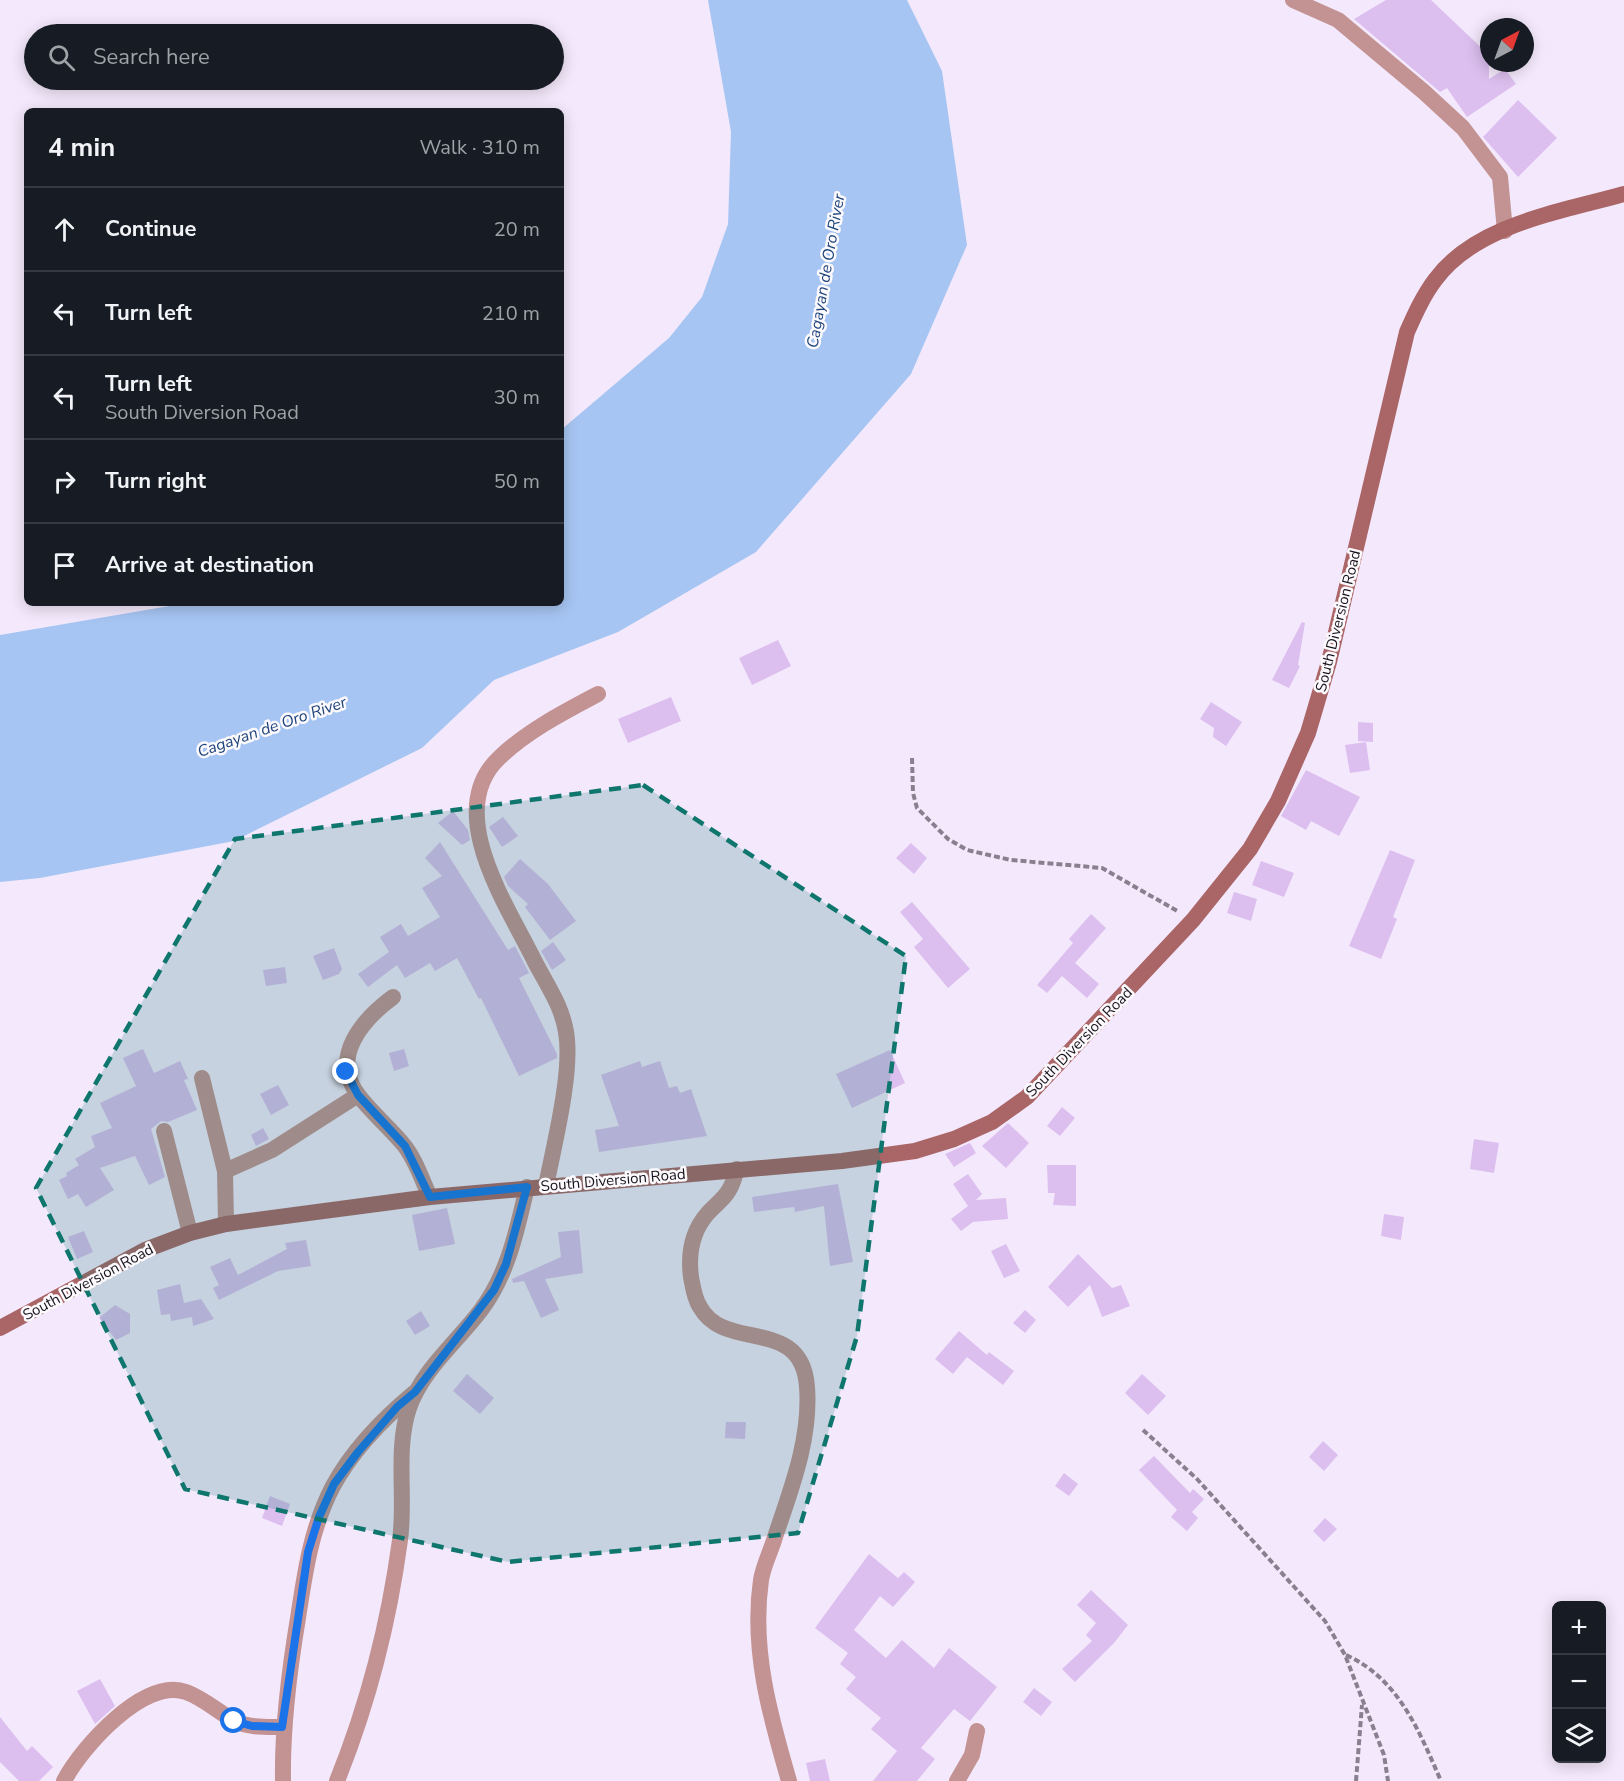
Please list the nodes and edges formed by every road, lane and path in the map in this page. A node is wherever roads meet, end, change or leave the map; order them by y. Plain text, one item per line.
1 (1293, 0) edge
2 (1624, 195) edge
3 (1505, 231) junction
4 (598, 694) dead end
5 (912, 758) dead end
6 (1193, 920) junction
7 (393, 997) dead end
8 (201, 1078) dead end
9 (358, 1095) junction
10 (164, 1131) dead end
11 (737, 1169) junction
12 (225, 1171) junction
13 (546, 1186) junction
14 (527, 1187) junction
15 (430, 1197) junction
16 (226, 1224) junction
17 (190, 1233) junction
18 (0, 1328) edge
19 (415, 1392) junction
20 (1143, 1430) dead end
21 (1345, 1655) junction
22 (1362, 1704) junction
23 (282, 1727) junction
24 (977, 1731) dead end
25 (64, 1781) edge
26 (283, 1781) edge
27 (337, 1781) edge
28 (789, 1781) edge
29 (957, 1781) edge
30 (1356, 1781) edge
31 (1388, 1781) edge
32 (1441, 1781) edge

1 - 3 street
2 - 3 main road, South Diversion Road
3 - 6 main road, South Diversion Road
4 - 13 street
5 - 6 path
6 - 11 main road, South Diversion Road
7 - 9 street
8 - 12 street
9 - 12 street
9 - 15 street
10 - 17 street
11 - 13 main road, South Diversion Road
11 - 28 street
12 - 16 street
13 - 14 main road, South Diversion Road
14 - 15 main road, South Diversion Road
14 - 19 street
15 - 16 main road, South Diversion Road
16 - 17 main road, South Diversion Road
17 - 18 main road, South Diversion Road
19 - 23 street
19 - 27 street
20 - 21 path
21 - 22 path
21 - 32 path
22 - 30 path
22 - 31 path
23 - 25 street
23 - 26 street
24 - 29 street

